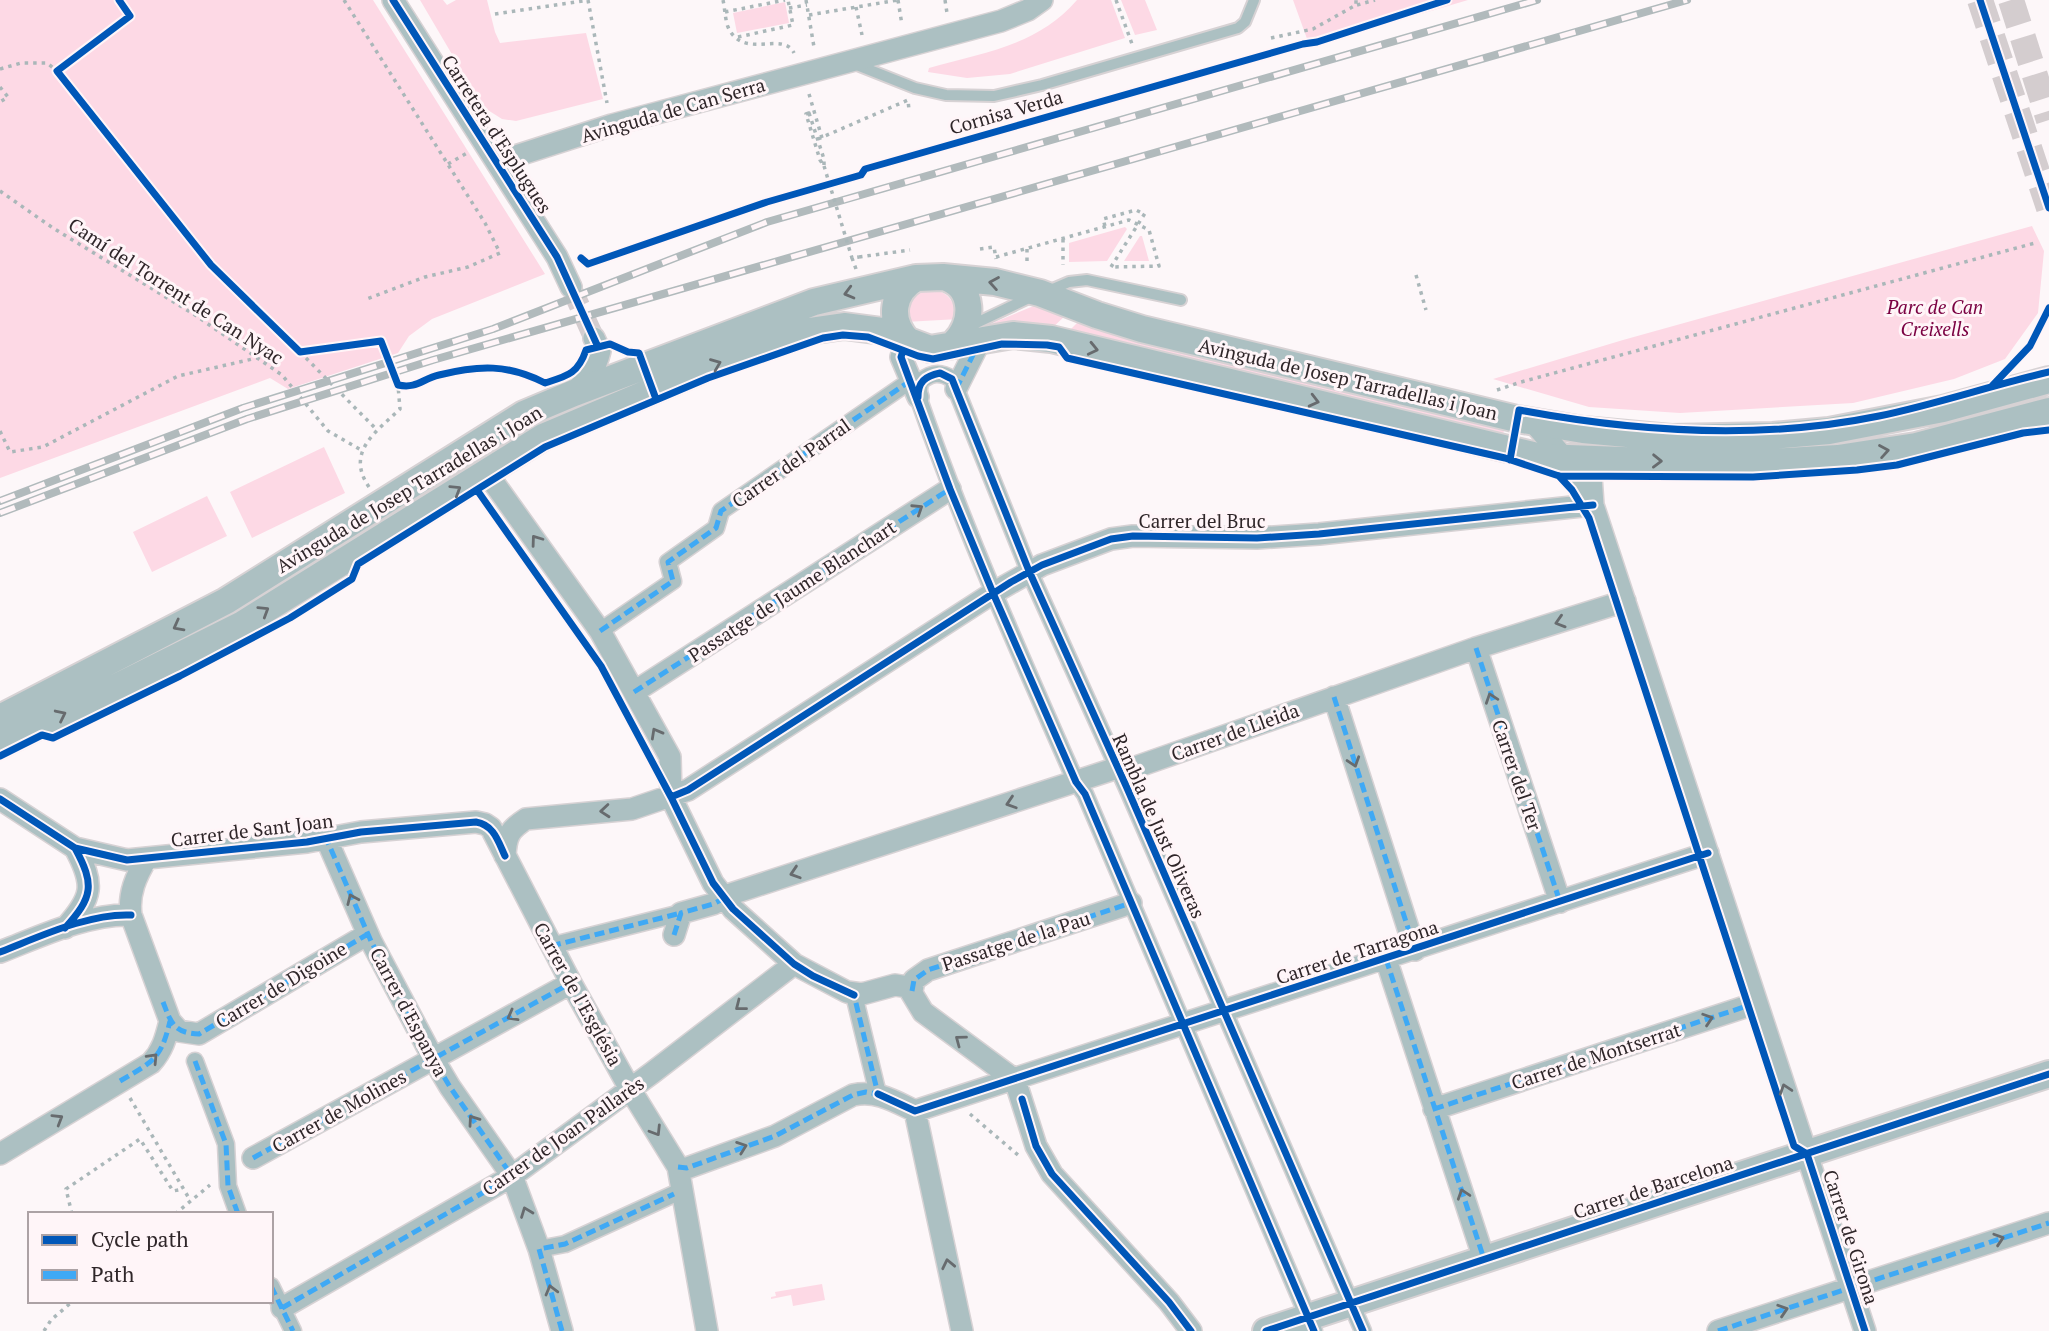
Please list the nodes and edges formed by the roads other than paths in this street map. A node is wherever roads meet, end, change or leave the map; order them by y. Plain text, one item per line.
1 (393, 0) edge
2 (1042, 0) edge
3 (1254, 0) edge
4 (849, 62) junction
5 (497, 162) junction
6 (943, 277) junction
7 (916, 278) junction
8 (571, 288) tunnel mouth
9 (1040, 293) junction
10 (1181, 300) dead end
11 (967, 338) junction
12 (906, 340) junction
13 (639, 370) junction
14 (2049, 380) edge
15 (912, 387) junction
16 (956, 389) junction
17 (574, 393) junction
18 (2049, 411) edge
19 (1534, 422) junction
20 (1564, 458) junction
21 (1622, 461) junction
22 (486, 472) junction
23 (950, 489) junction
24 (1593, 505) junction
25 (1029, 572) junction
26 (993, 593) junction
27 (1625, 601) junction
28 (600, 631) junction
29 (1475, 648) junction
30 (634, 692) junction
31 (1334, 697) junction
32 (0, 718) edge
33 (0, 745) edge
34 (1117, 768) junction
35 (1076, 782) junction
36 (671, 797) junction
37 (0, 799) edge
38 (326, 838) junction
39 (75, 848) junction
40 (1708, 853) junction
41 (505, 856) junction
42 (147, 858) junction
43 (725, 898) junction
44 (1560, 902) junction
45 (1131, 903) junction
46 (681, 913) junction
47 (131, 915) junction
48 (65, 928) junction
49 (368, 934) junction
50 (674, 935) dead end
51 (555, 945) junction
52 (1415, 950) junction
53 (0, 952) edge
54 (1386, 959) junction
55 (794, 964) junction
56 (571, 983) junction
57 (912, 991) junction
58 (855, 995) junction
59 (1757, 1003) junction
60 (1223, 1011) junction
61 (170, 1021) junction
62 (1185, 1025) junction
63 (434, 1060) junction
64 (195, 1061) dead end
65 (2049, 1074) edge
66 (1015, 1080) junction
67 (630, 1089) junction
68 (878, 1094) junction
69 (1434, 1109) junction
70 (915, 1111) junction
71 (0, 1154) edge
72 (1807, 1154) junction
73 (253, 1158) dead end
74 (678, 1167) junction
75 (512, 1176) junction
76 (674, 1194) dead end
77 (237, 1212) edge
78 (2049, 1223) edge
79 (539, 1249) junction
80 (1484, 1259) junction
81 (1851, 1287) junction
82 (273, 1290) edge
83 (1351, 1303) junction
84 (282, 1308) junction
85 (1311, 1324) edge
86 (293, 1331) edge
87 (562, 1331) edge
88 (707, 1331) edge
89 (962, 1331) edge
90 (1191, 1331) edge
91 (1266, 1331) edge
92 (1363, 1331) edge
93 (1718, 1331) edge
94 (1865, 1331) edge

1 - 5 street, Carretera d'Esplugues
2 - 4 street, Avinguda de Can Serra
3 - 4 lane
4 - 5 street, Avinguda de Can Serra
5 - 8 street, Carretera d'Esplugues
6 - 7 street, Avinguda de Josep Tarradellas i Joan
9 -> 6 street, Avinguda de Josep Tarradellas i Joan
6 - 11 street
7 - 12 street
7 -> 13 street, Avinguda de Josep Tarradellas i Joan
9 - 10 lane
9 - 11 lane
9 - 19 street, Avinguda de Josep Tarradellas i Joan
11 - 12 street, Avinguda de Josep Tarradellas i Joan
11 - 16 street
11 -> 20 street, Avinguda de Josep Tarradellas i Joan
12 - 15 street
22 -> 12 street, Avinguda de Josep Tarradellas i Joan
13 - 17 street, Avinguda de Josep Tarradellas i Joan
13 - 17 street
14 - 19 street, Avinguda de Josep Tarradellas i Joan
15 - 16 street
15 - 23 street
15 - 28 street, Carrer del Parral
16 - 25 street, Rambla de Just Oliveras
17 -> 32 street, Avinguda de Josep Tarradellas i Joan
21 -> 18 street, Avinguda de Josep Tarradellas i Joan
19 - 20 street, Carrer de Girona
20 - 21 street, Avinguda de Josep Tarradellas i Joan
20 - 24 street, Carrer de Girona
21 - 24 street, Carrer de Girona
28 -> 22 street
33 -> 22 street, Avinguda de Josep Tarradellas i Joan
23 - 26 street
30 -> 23 street, Passatge de Jaume Blanchart
24 - 25 street, Carrer del Bruc
24 - 27 street, Carrer de Girona
25 - 26 street, Carrer del Bruc
25 - 34 street, Rambla de Just Oliveras
26 - 35 street
26 - 36 street, Carrer del Bruc
27 -> 29 street, Carrer de Lleida
27 - 40 street, Carrer de Girona
28 - 30 street
29 - 31 street, Carrer de Lleida
44 -> 29 street, Carrer del Ter
36 -> 30 street
31 - 34 street, Carrer de Lleida
31 -> 52 street
34 - 35 street, Carrer de Lleida
34 - 60 street, Rambla de Just Oliveras
35 -> 43 street, Carrer de Lleida
35 - 45 street
36 -> 41 street
36 - 43 street
37 - 39 street, Carrer de Sant Joan
38 - 41 street, Carrer de Sant Joan
38 - 42 street, Carrer de Sant Joan
49 -> 38 street, Carrer d'Espanya
39 - 42 street, Carrer de Sant Joan
39 - 48 street
40 - 44 street, Carrer de Tarragona
40 - 59 street, Carrer de Girona
41 - 51 street, Carrer de l'Església
42 - 47 street
43 - 46 street, Carrer de Lleida
43 - 55 street
44 - 52 street, Carrer de Tarragona
45 - 57 street, Passatge de la Pau
45 - 62 street
46 - 50 street
46 - 51 street
47 - 48 street
47 - 61 street
48 - 53 street
49 - 61 street, Carrer de Digoine
49 - 63 street, Carrer d'Espanya
51 - 56 street, Carrer de l'Església
52 - 54 street, Carrer de Tarragona
54 - 60 street, Carrer de Tarragona
54 - 69 street
55 - 58 street
55 -> 67 street, Carrer de Joan Pallarès
56 -> 63 street, Carrer de Molines
56 - 67 street, Carrer de l'Església
57 - 58 street
66 -> 57 street
58 - 68 street
69 -> 59 street, Carrer de Montserrat
72 -> 59 street, Carrer de Girona
60 - 62 street, Carrer de Tarragona
60 - 83 street, Rambla de Just Oliveras
71 -> 61 street
62 - 66 street, Carrer de Tarragona
62 - 85 street
63 - 73 street, Carrer de Molines
75 -> 63 street, Carrer d'Espanya
64 - 77 street
65 - 72 street, Carrer de Barcelona
66 - 70 street, Carrer de Tarragona
66 - 90 street
67 -> 74 street, Carrer de l'Església
67 - 75 street, Carrer de Joan Pallarès
68 - 70 street
74 -> 68 street
80 -> 69 street
89 -> 70 street
72 - 80 street, Carrer de Barcelona
72 - 81 street, Carrer de Girona
74 - 88 street, Carrer de l'Església
79 -> 75 street, Carrer d'Espanya
75 - 84 street, Carrer de Joan Pallarès
76 - 79 street
81 -> 78 street
87 -> 79 street, Carrer d'Espanya
80 - 83 street, Carrer de Barcelona
93 -> 81 street
81 - 94 street, Carrer de Girona
82 - 84 street
83 - 85 street, Carrer de Barcelona
83 - 92 street, Rambla de Just Oliveras
84 - 86 street
85 - 91 street, Carrer de Barcelona

